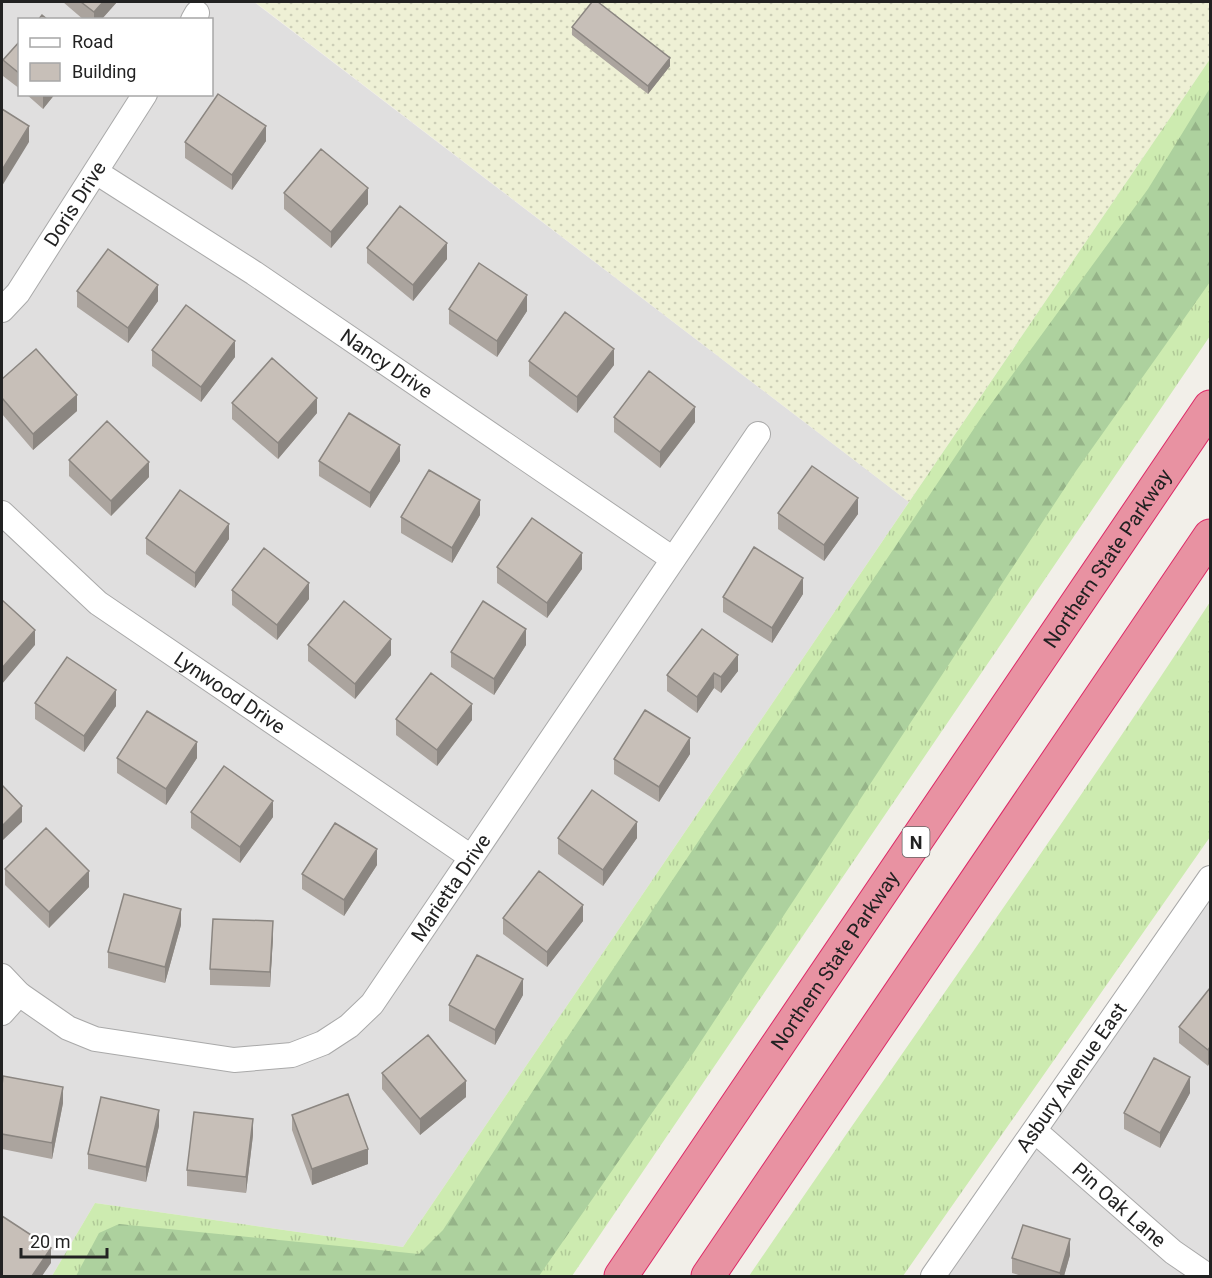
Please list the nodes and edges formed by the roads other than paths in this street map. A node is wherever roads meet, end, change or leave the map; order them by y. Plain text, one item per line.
1 (144, 96) edge
2 (96, 172) junction
3 (2, 310) edge
4 (1210, 407) edge
5 (758, 434) dead end
6 (2, 513) edge
7 (1210, 536) edge
8 (673, 560) junction
9 (471, 857) junction
10 (1210, 878) edge
11 (2, 976) edge
12 (19, 994) junction
13 (2, 1013) edge
14 (1035, 1131) junction
15 (621, 1276) edge
16 (708, 1276) edge
17 (933, 1276) edge
18 (1208, 1276) edge

1 - 2 street, Doris Drive
2 - 3 street, Doris Drive
2 - 8 street, Nancy Drive
4 - 15 highway, Northern State Parkway / N
5 - 8 street, Marietta Drive
6 - 9 street, Lynwood Drive
7 - 16 highway
8 - 9 street, Marietta Drive
9 - 12 street, Marietta Drive
10 - 14 street, Asbury Avenue East
11 - 12 street, Marietta Drive
12 - 13 street
14 - 17 street, Asbury Avenue East
14 - 18 street, Pin Oak Lane

